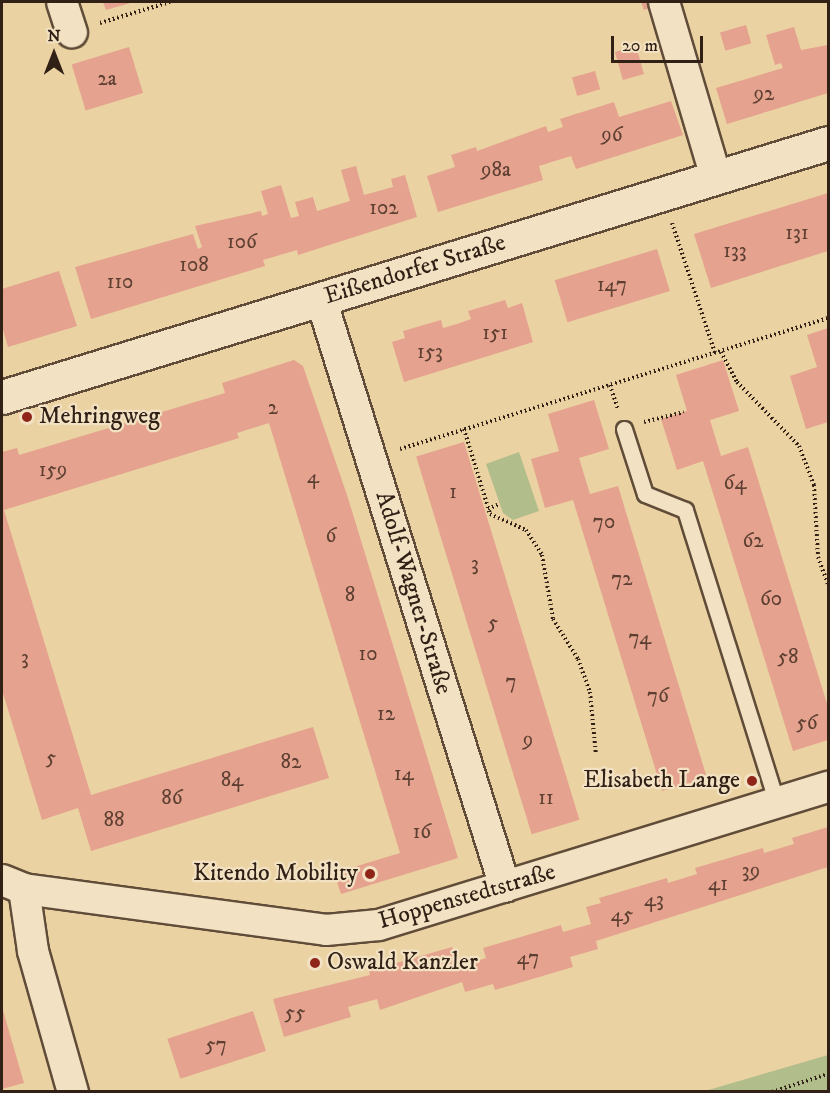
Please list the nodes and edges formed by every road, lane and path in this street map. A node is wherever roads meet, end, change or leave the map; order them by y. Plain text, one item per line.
1 (62, 2) edge
2 (171, 2) edge
3 (664, 2) edge
4 (72, 32) joint
5 (828, 143) edge
6 (716, 178) junction
7 (663, 194) junction
8 (321, 299) junction
9 (828, 318) edge
10 (721, 352) junction
11 (715, 353) junction
12 (610, 385) junction
13 (2, 397) edge
14 (616, 405) dead end
15 (684, 412) dead end
16 (464, 429) junction
17 (624, 429) joint
18 (371, 458) junction
19 (500, 504) dead end
20 (488, 509) junction
21 (828, 584) edge
22 (596, 755) dead end
23 (828, 788) edge
24 (777, 804) junction
25 (13, 884) edge
26 (505, 887) junction
27 (828, 1074) edge
28 (73, 1092) edge
29 (772, 1092) edge

1 - 4 street
2 - 4 path
3 - 6 street
5 - 6 main road, Eißendorfer Straße
6 - 7 main road, Eißendorfer Straße
7 - 8 main road, Eißendorfer Straße
7 - 11 path
8 - 13 main road, Eißendorfer Straße
8 - 18 street, Adolf-Wagner-Straße
9 - 10 path
10 - 11 path
10 - 21 path
11 - 12 path
12 - 14 path
12 - 16 path
15 - 17 path
16 - 18 path
16 - 20 path
17 - 24 lane
18 - 26 street, Adolf-Wagner-Straße
19 - 20 path
20 - 22 path
23 - 24 street, Hoppenstedtstraße
24 - 26 street, Hoppenstedtstraße
25 - 26 street, Hoppenstedtstraße
25 - 28 street, Hoppenstedtstraße
27 - 29 path

